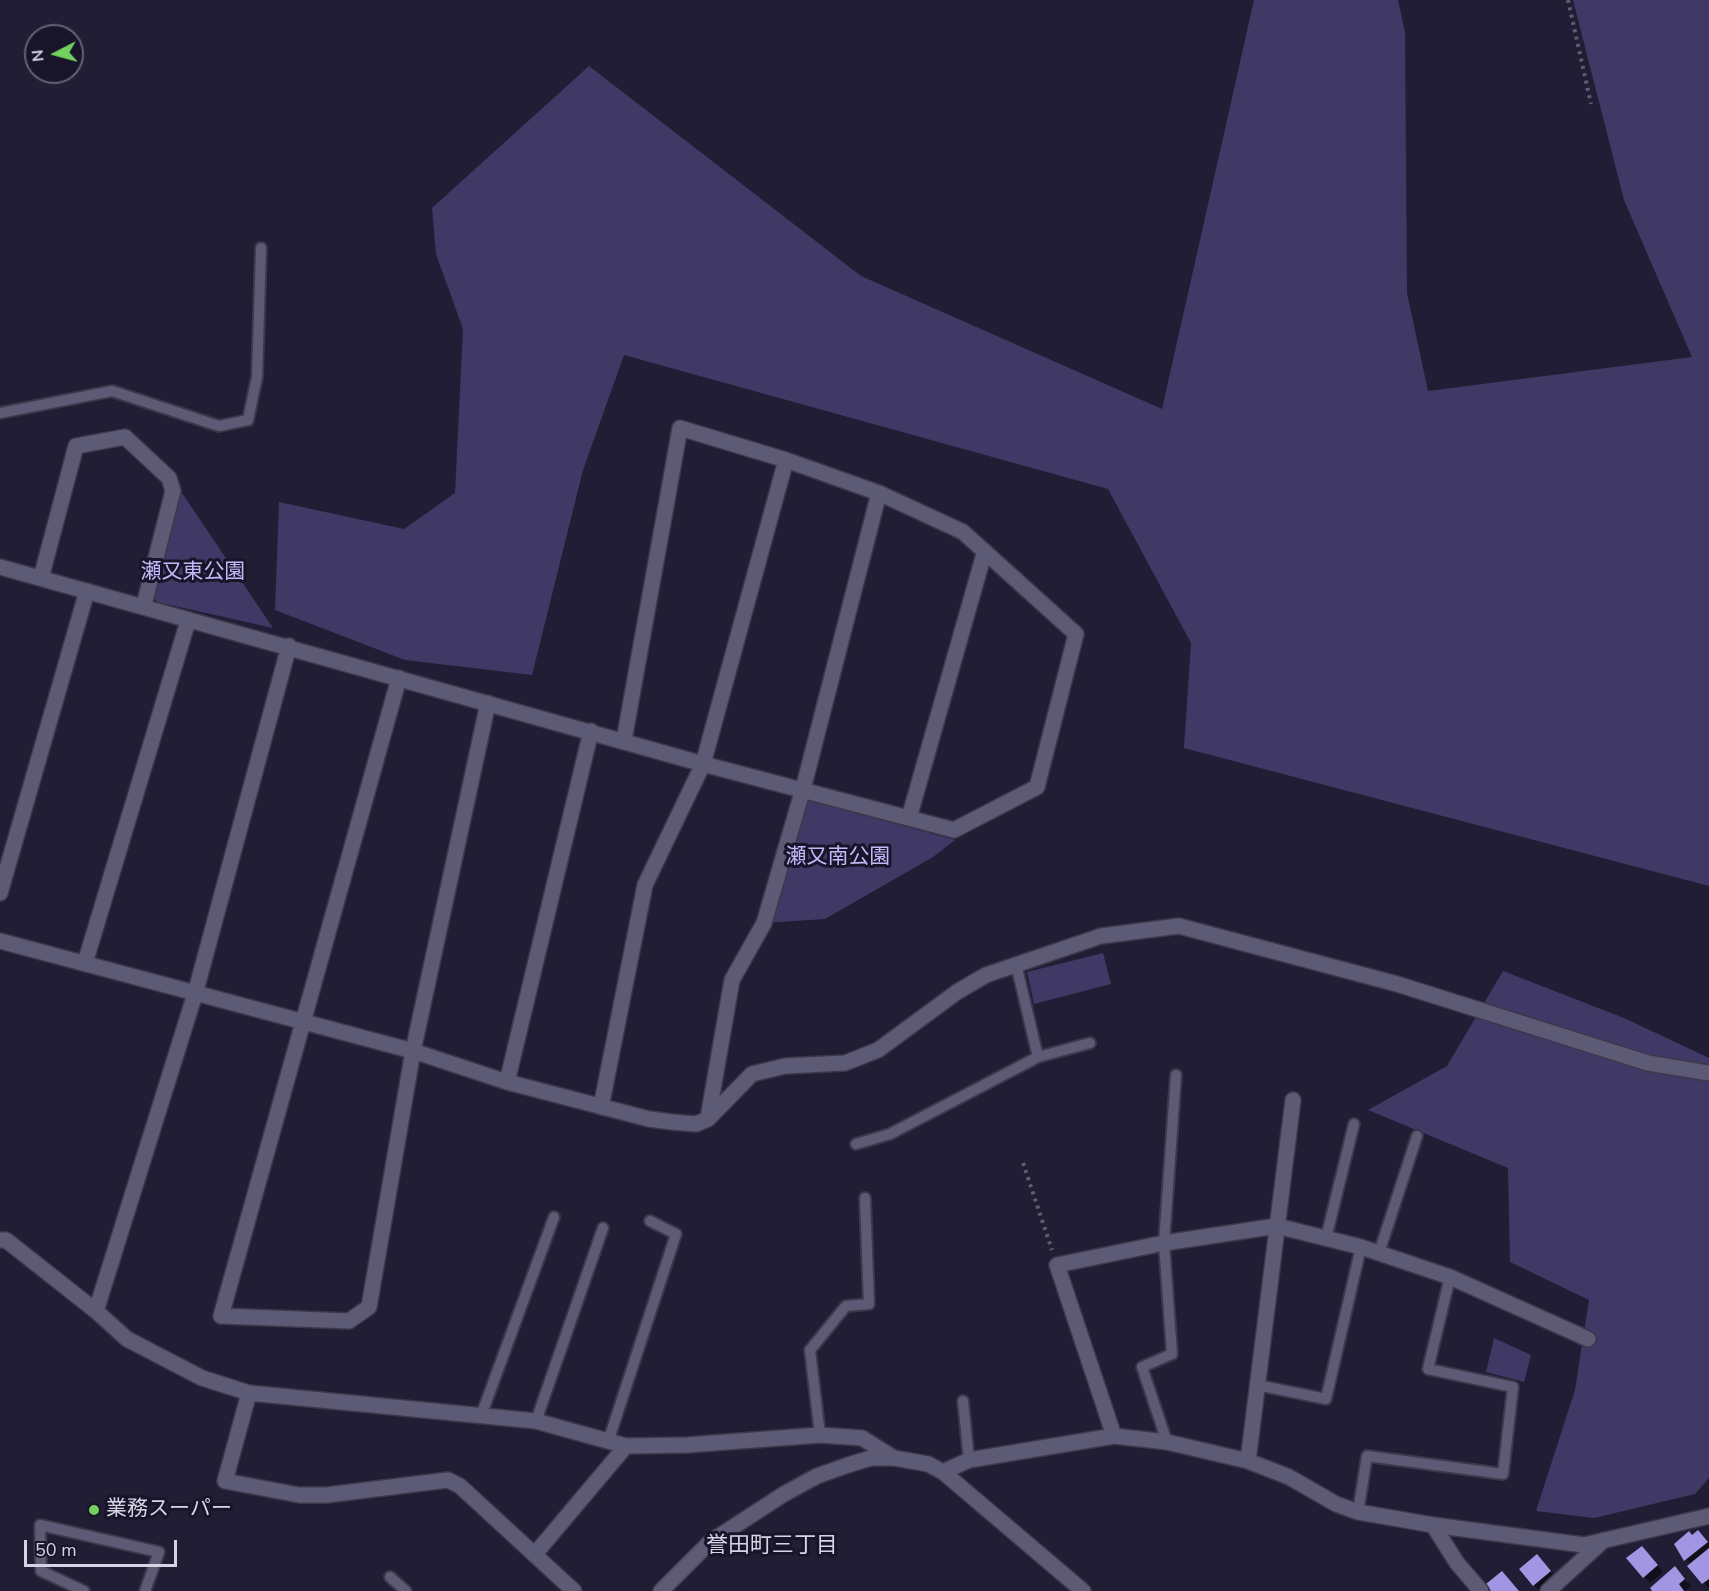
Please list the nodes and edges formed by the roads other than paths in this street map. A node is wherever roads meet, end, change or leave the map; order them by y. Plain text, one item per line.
1 (261, 248) dead end
2 (0, 412) edge
3 (786, 460) junction
4 (879, 493) junction
5 (984, 554) junction
6 (0, 567) edge
7 (42, 578) junction
8 (87, 591) junction
9 (144, 605) junction
10 (188, 621) junction
11 (289, 646) junction
12 (399, 678) junction
13 (488, 704) junction
14 (591, 731) junction
15 (624, 740) junction
16 (703, 764) junction
17 (803, 789) junction
18 (909, 818) junction
19 (0, 893) edge
20 (0, 941) edge
21 (85, 963) junction
22 (1016, 964) junction
23 (195, 994) junction
24 (303, 1021) junction
25 (1090, 1043) dead end
26 (413, 1051) junction
27 (1038, 1057) junction
28 (1709, 1073) edge
29 (1176, 1075) dead end
30 (507, 1082) junction
31 (1293, 1100) dead end
32 (601, 1107) junction
33 (708, 1119) junction
34 (1353, 1124) dead end
35 (1417, 1136) dead end
36 (856, 1144) dead end
37 (865, 1198) dead end
38 (554, 1217) dead end
39 (650, 1221) dead end
40 (1277, 1226) junction
41 (603, 1228) dead end
42 (1326, 1238) junction
43 (0, 1240) edge
44 (1164, 1244) junction
45 (1361, 1247) junction
46 (1379, 1253) junction
47 (1450, 1277) junction
48 (96, 1311) junction
49 (1588, 1339) dead end
50 (1257, 1385) junction
51 (249, 1392) junction
52 (963, 1401) dead end
53 (481, 1416) junction
54 (536, 1421) junction
55 (820, 1435) junction
56 (1114, 1437) junction
57 (608, 1442) junction
58 (1167, 1442) junction
59 (626, 1446) junction
60 (894, 1458) junction
61 (969, 1460) junction
62 (1248, 1461) junction
63 (943, 1472) junction
64 (1359, 1512) junction
65 (1709, 1516) edge
66 (1433, 1525) junction
67 (1604, 1540) junction
68 (535, 1554) junction
69 (390, 1577) dead end
70 (87, 1590) edge
71 (146, 1591) edge
72 (406, 1591) edge
73 (574, 1591) edge
74 (661, 1591) edge
75 (1083, 1591) edge
76 (1481, 1591) edge
77 (1548, 1591) edge

1 - 2 lane
3 - 4 street
3 - 15 street
3 - 16 street
4 - 5 street
4 - 17 street
5 - 18 street
5 - 18 street
6 - 7 street
7 - 8 street
7 - 9 street
8 - 9 street
8 - 19 street
9 - 10 street
10 - 11 street
10 - 21 street
11 - 12 street
11 - 23 street
12 - 13 street
12 - 24 street
13 - 14 street
13 - 26 street
14 - 15 street
14 - 30 street
15 - 16 street
16 - 17 street
16 - 32 street
17 - 18 street
17 - 33 street
20 - 21 street
21 - 23 street
22 - 27 lane
22 - 28 street
22 - 33 street
23 - 24 street
23 - 48 street
24 - 26 street
24 - 26 street
25 - 27 lane
26 - 30 street
27 - 36 lane
29 - 44 lane
30 - 32 street
31 - 40 street
32 - 33 street
34 - 42 lane
35 - 46 lane
37 - 55 lane
38 - 53 lane
39 - 57 lane
40 - 42 street
40 - 44 street
40 - 50 street
41 - 54 lane
42 - 45 street
43 - 48 street
44 - 56 street
44 - 58 lane
45 - 46 street
45 - 50 lane
46 - 47 street
47 - 49 street
47 - 64 lane
48 - 51 street
50 - 62 street
51 - 53 street
51 - 68 street
52 - 61 lane
53 - 54 street
54 - 57 street
55 - 59 street
55 - 60 street
56 - 58 street
56 - 61 street
57 - 59 street
58 - 62 street
59 - 68 street
60 - 63 street
60 - 74 street
61 - 63 street
62 - 64 street
63 - 75 street
64 - 66 street
65 - 67 street
66 - 67 street
66 - 76 street
67 - 77 street
68 - 73 street
69 - 72 lane
70 - 71 lane

